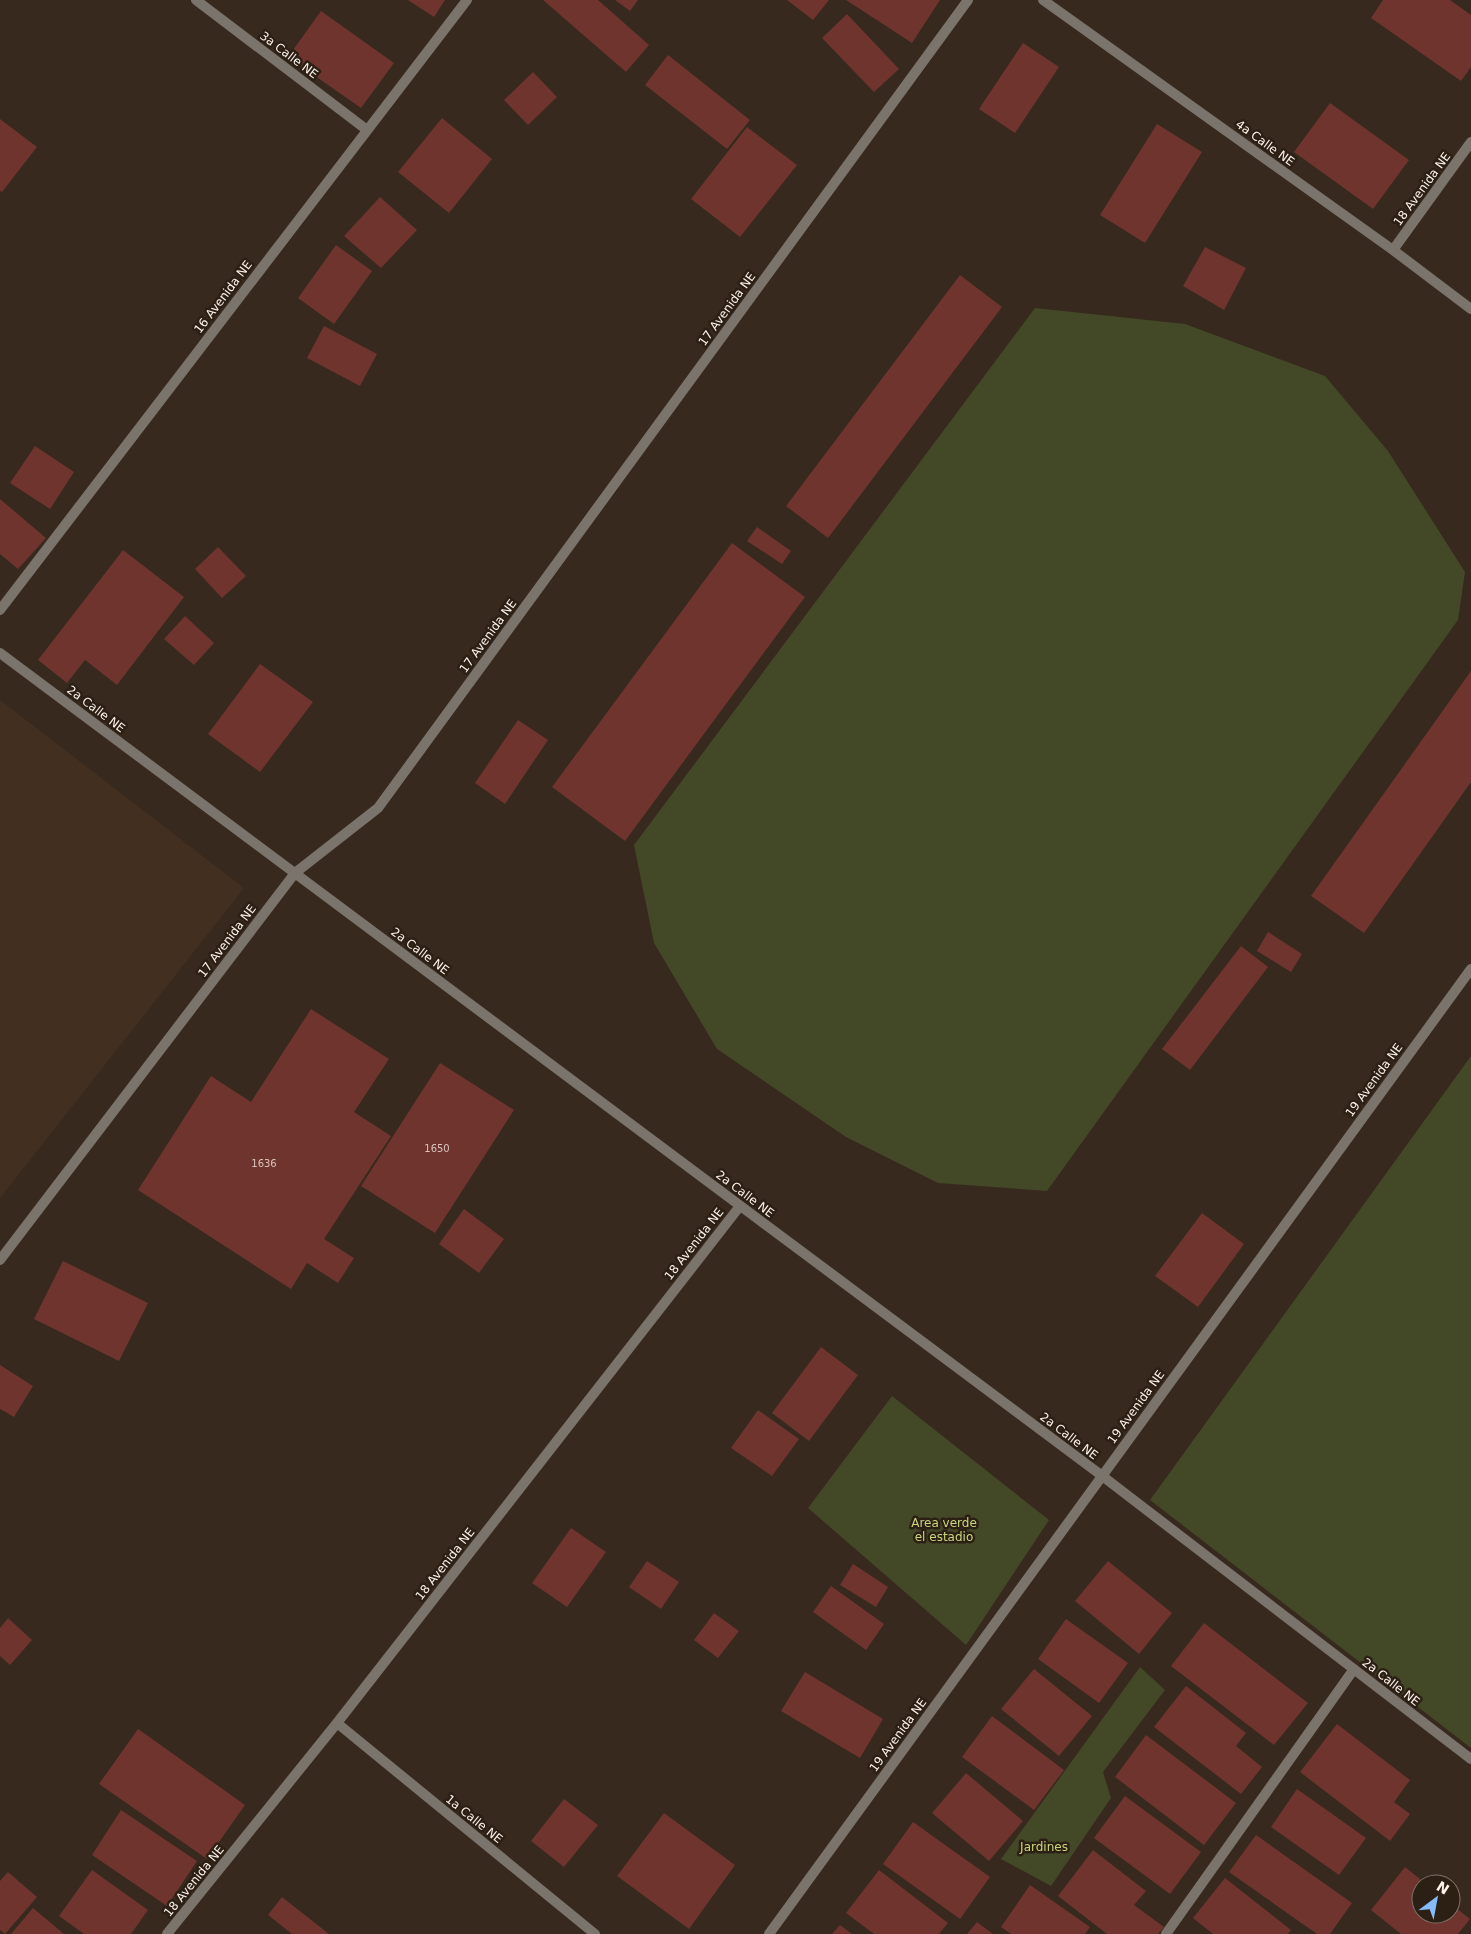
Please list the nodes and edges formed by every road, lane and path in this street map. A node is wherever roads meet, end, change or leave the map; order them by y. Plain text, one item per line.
1 (196, 0) edge
2 (467, 0) edge
3 (968, 0) edge
4 (1043, 0) edge
5 (368, 130) junction
6 (1471, 142) edge
7 (1393, 250) junction
8 (1471, 309) edge
9 (0, 610) edge
10 (0, 653) edge
11 (295, 873) junction
12 (1471, 968) edge
13 (740, 1206) junction
14 (0, 1260) edge
15 (1101, 1475) junction
16 (1354, 1669) junction
17 (337, 1723) junction
18 (1471, 1759) edge
19 (167, 1934) edge
20 (595, 1934) edge
21 (769, 1934) edge
22 (1166, 1934) edge

1 - 5 street, 3a Calle NE
2 - 5 street, 16 Avenida NE
3 - 11 street, 17 Avenida NE
4 - 7 street, 4a Calle NE
5 - 9 street, 16 Avenida NE
6 - 7 street, 18 Avenida NE
7 - 8 street, 4a Calle NE
10 - 11 street, 2a Calle NE
11 - 13 street, 2a Calle NE
11 - 14 street, 17 Avenida NE
12 - 15 street, 19 Avenida NE
13 - 15 street, 2a Calle NE
13 - 17 street, 18 Avenida NE
15 - 16 street, 2a Calle NE
15 - 21 street, 19 Avenida NE
16 - 18 street, 2a Calle NE
16 - 22 street
17 - 19 street, 18 Avenida NE
17 - 20 street, 1a Calle NE

